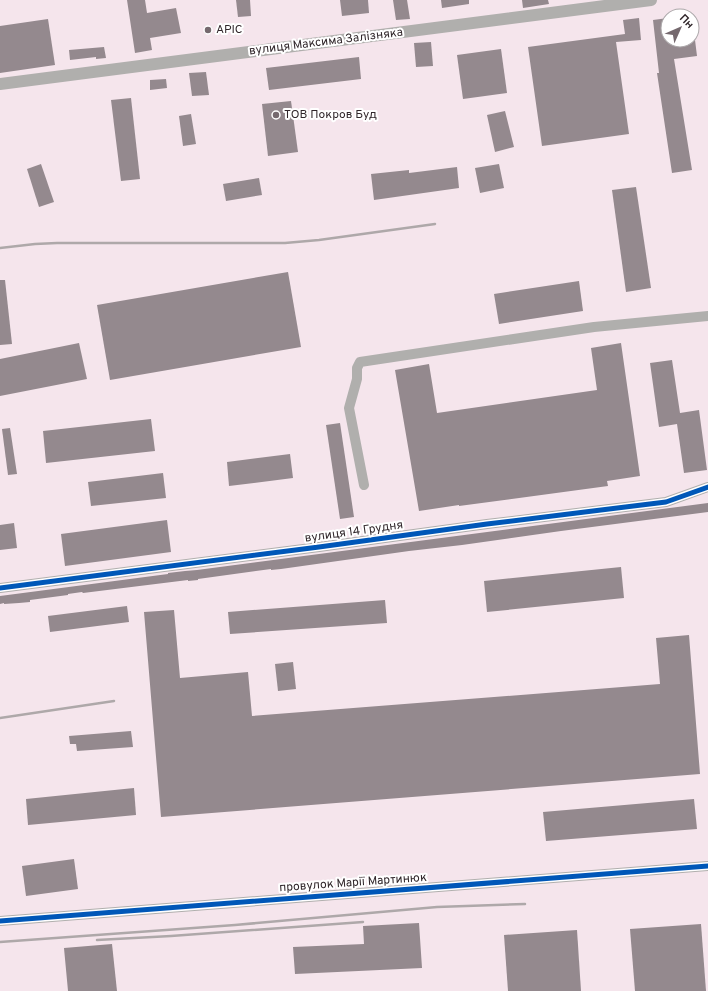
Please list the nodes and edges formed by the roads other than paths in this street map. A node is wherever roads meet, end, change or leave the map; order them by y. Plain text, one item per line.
1 (651, 0) edge
2 (632, 1) edge
3 (0, 84) edge
4 (708, 316) edge
5 (364, 485) dead end
6 (708, 487) edge
7 (0, 588) edge
8 (708, 866) edge
9 (0, 921) edge

1 - 2 street, вулиця Максима Залізняка
2 - 3 street, вулиця Максима Залізняка
4 - 5 street
6 - 7 street, вулиця 14 Грудня
8 - 9 street, провулок Марії Мартинюк

